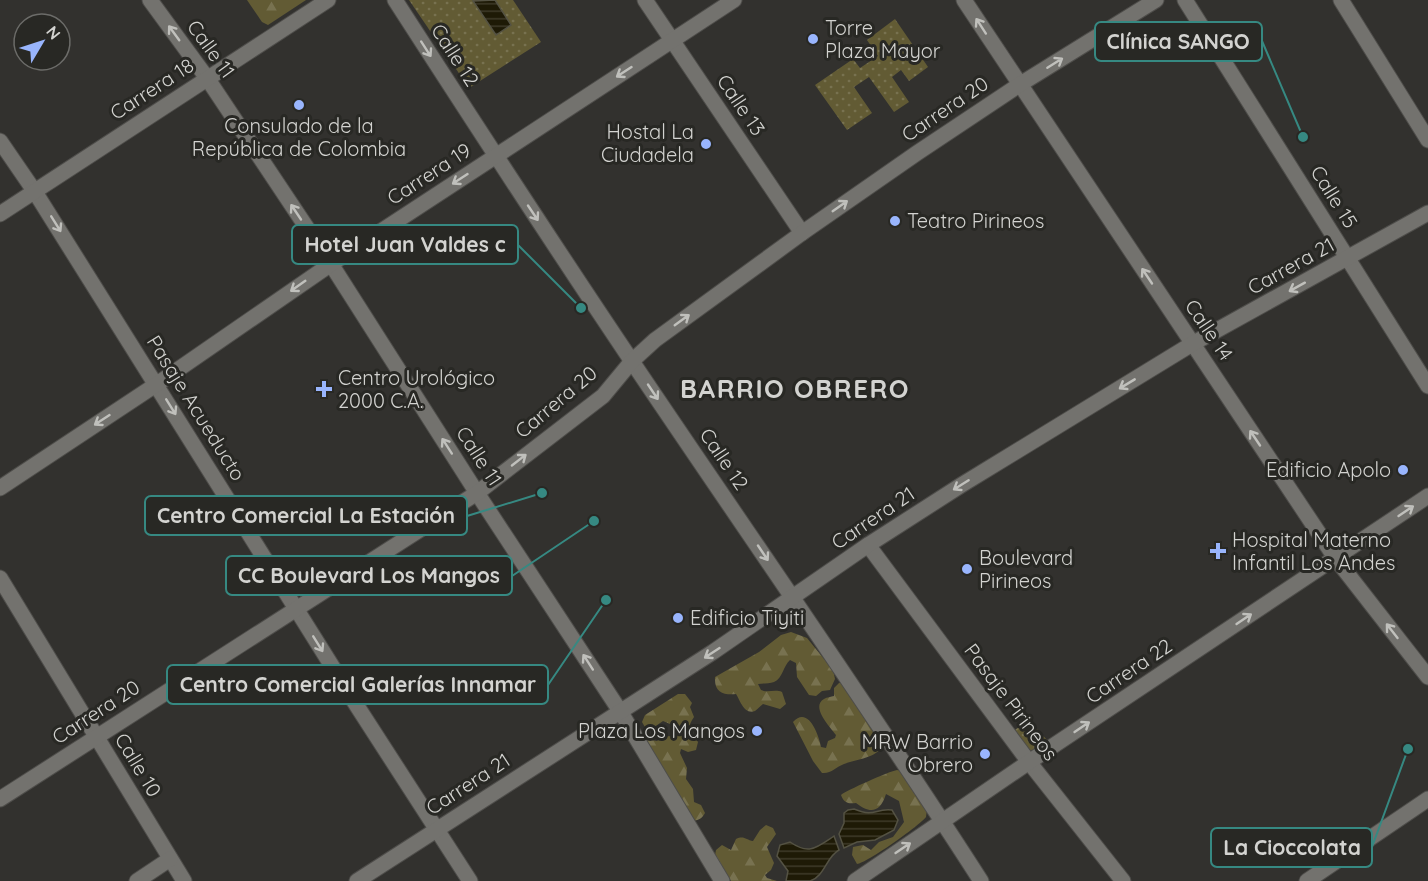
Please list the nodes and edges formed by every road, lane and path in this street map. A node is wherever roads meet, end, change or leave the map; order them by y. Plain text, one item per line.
1 (150, 0) edge
2 (328, 0) edge
3 (395, 0) edge
4 (645, 0) edge
5 (734, 0) edge
6 (964, 0) edge
7 (1156, 0) edge
8 (1185, 0) edge
9 (1341, 0) edge
10 (672, 40) junction
11 (207, 78) junction
12 (1020, 85) junction
13 (1428, 140) edge
14 (0, 141) edge
15 (495, 156) junction
16 (35, 192) junction
17 (1428, 213) edge
18 (0, 214) edge
19 (802, 233) junction
20 (1348, 259) junction
21 (331, 264) junction
22 (1192, 344) junction
23 (632, 361) junction
24 (157, 384) junction
25 (1428, 386) edge
26 (0, 488) edge
27 (477, 493) junction
28 (1428, 496) edge
29 (868, 545) junction
30 (1336, 559) junction
31 (0, 578) edge
32 (794, 598) junction
33 (296, 609) junction
34 (1428, 677) edge
35 (620, 711) junction
36 (97, 735) junction
37 (1029, 762) junction
38 (0, 799) edge
39 (1428, 799) edge
40 (942, 821) junction
41 (437, 829) junction
42 (170, 859) junction
43 (137, 881) edge
44 (184, 881) edge
45 (357, 881) edge
46 (470, 881) edge
47 (722, 881) edge
48 (855, 881) edge
49 (981, 881) edge
50 (1123, 881) edge
51 (1307, 881) edge

11 -> 1 street, Calle 11
2 - 11 street, Carrera 18
3 -> 15 street, Calle 12
4 - 10 street, Calle 13
5 - 10 street, Carrera 19
12 -> 6 street, Calle 14
12 -> 7 street, Carrera 20
8 - 20 street, Calle 15
9 - 13 street
10 -> 15 street, Carrera 19
10 - 19 street, Calle 13
11 - 16 street, Carrera 18
21 -> 11 street, Calle 11
19 -> 12 street, Carrera 20
22 -> 12 street, Calle 14
14 - 16 street, Pasaje Acueducto
15 -> 21 street, Carrera 19
15 -> 23 street, Calle 12
16 - 18 street, Carrera 18
16 -> 24 street, Pasaje Acueducto
17 - 20 street, Carrera 21
23 -> 19 street, Carrera 20
20 -> 22 street, Carrera 21
20 - 25 street, Calle 15
21 -> 24 street, Carrera 19
27 -> 21 street, Calle 11
22 -> 29 street, Carrera 21
30 -> 22 street, Calle 14
27 -> 23 street, Carrera 20
23 -> 32 street, Calle 12
24 -> 26 street, Carrera 19
24 -> 33 street, Pasaje Acueducto
27 - 33 street, Carrera 20
35 -> 27 street, Calle 11
30 -> 28 street, Carrera 22
29 - 32 street, Carrera 21
29 - 37 street, Pasaje Pirineos
34 -> 30 street, Calle 14
37 -> 30 street, Carrera 22
31 - 36 street, Calle 10
32 -> 35 street, Carrera 21
32 - 40 street, Calle 12
33 - 36 street, Carrera 20
33 -> 41 street, Pasaje Acueducto
35 - 41 street, Carrera 21
35 - 47 street, Calle 11
36 - 38 street, Carrera 20
36 - 42 street, Calle 10
37 - 40 street, Carrera 22
37 - 50 street, Pasaje Pirineos
39 - 51 street
48 -> 40 street, Carrera 22
40 - 49 street, Calle 12
41 - 45 street, Carrera 21
41 - 46 street, Pasaje Acueducto
42 - 43 street
42 - 44 street, Calle 10

